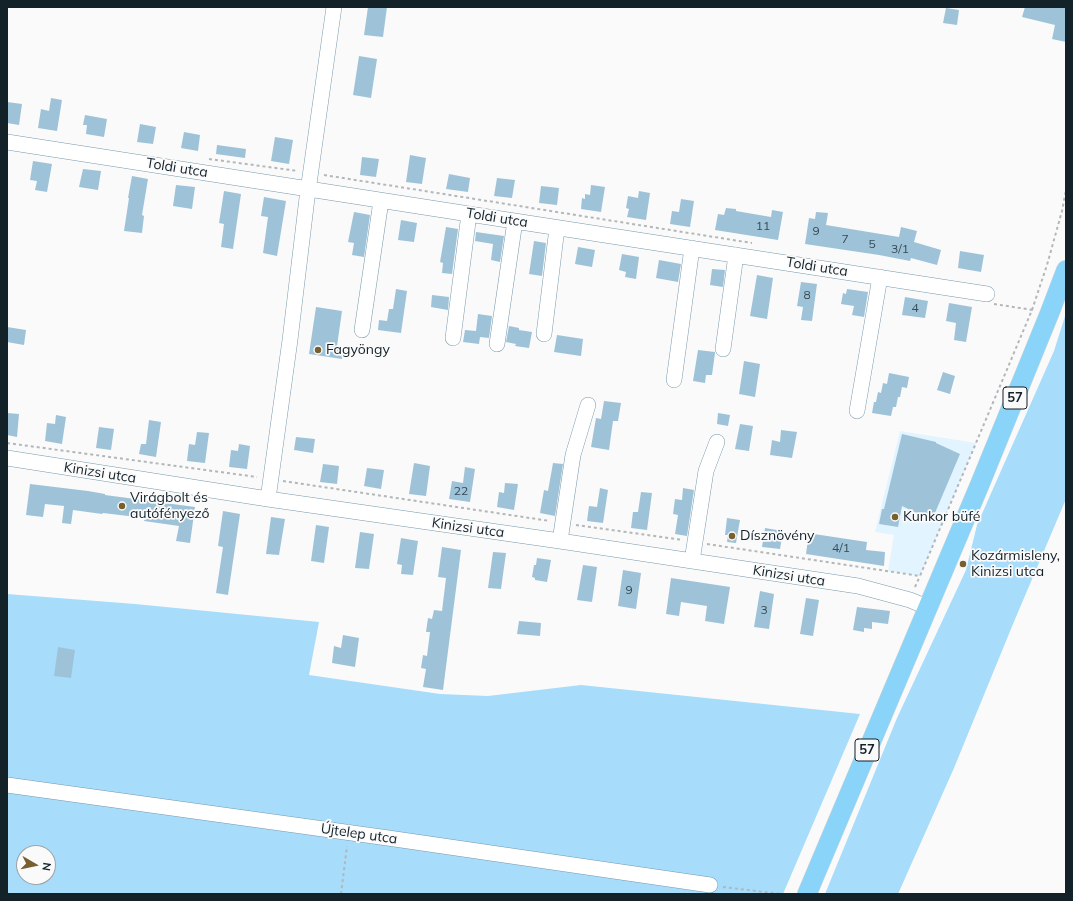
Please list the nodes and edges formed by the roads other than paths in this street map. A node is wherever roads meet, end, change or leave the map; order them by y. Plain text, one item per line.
1 (334, 7) edge
2 (7, 142) edge
3 (308, 189) junction
4 (381, 200) junction
5 (470, 214) junction
6 (514, 221) junction
7 (557, 228) junction
8 (692, 248) junction
9 (736, 255) junction
10 (1066, 270) edge
11 (880, 277) junction
12 (986, 294) dead end
13 (362, 330) dead end
14 (544, 334) dead end
15 (453, 338) dead end
16 (497, 344) dead end
17 (723, 349) dead end
18 (674, 380) dead end
19 (588, 405) dead end
20 (857, 411) dead end
21 (717, 442) dead end
22 (7, 458) edge
23 (268, 499) junction
24 (560, 541) junction
25 (692, 561) junction
26 (928, 607) junction
27 (7, 785) edge
28 (710, 886) road end
29 (807, 894) edge

1 - 3 street
2 - 3 street, Toldi utca
3 - 4 street, Toldi utca
3 - 23 street
4 - 5 street, Toldi utca
4 - 13 street
5 - 6 street, Toldi utca
5 - 15 street
6 - 7 street, Toldi utca
6 - 16 street
7 - 8 street, Toldi utca
7 - 14 street
8 - 9 street, Toldi utca
8 - 18 street
9 - 11 street, Toldi utca
9 - 17 street
10 - 26 main road, 57
11 - 12 street, Toldi utca
11 - 20 street
19 - 24 street
21 - 25 street
22 - 23 street, Kinizsi utca
23 - 24 street, Kinizsi utca
24 - 25 street, Kinizsi utca
25 - 26 street, Kinizsi utca
26 - 29 main road, 57
27 - 28 street, Újtelep utca

